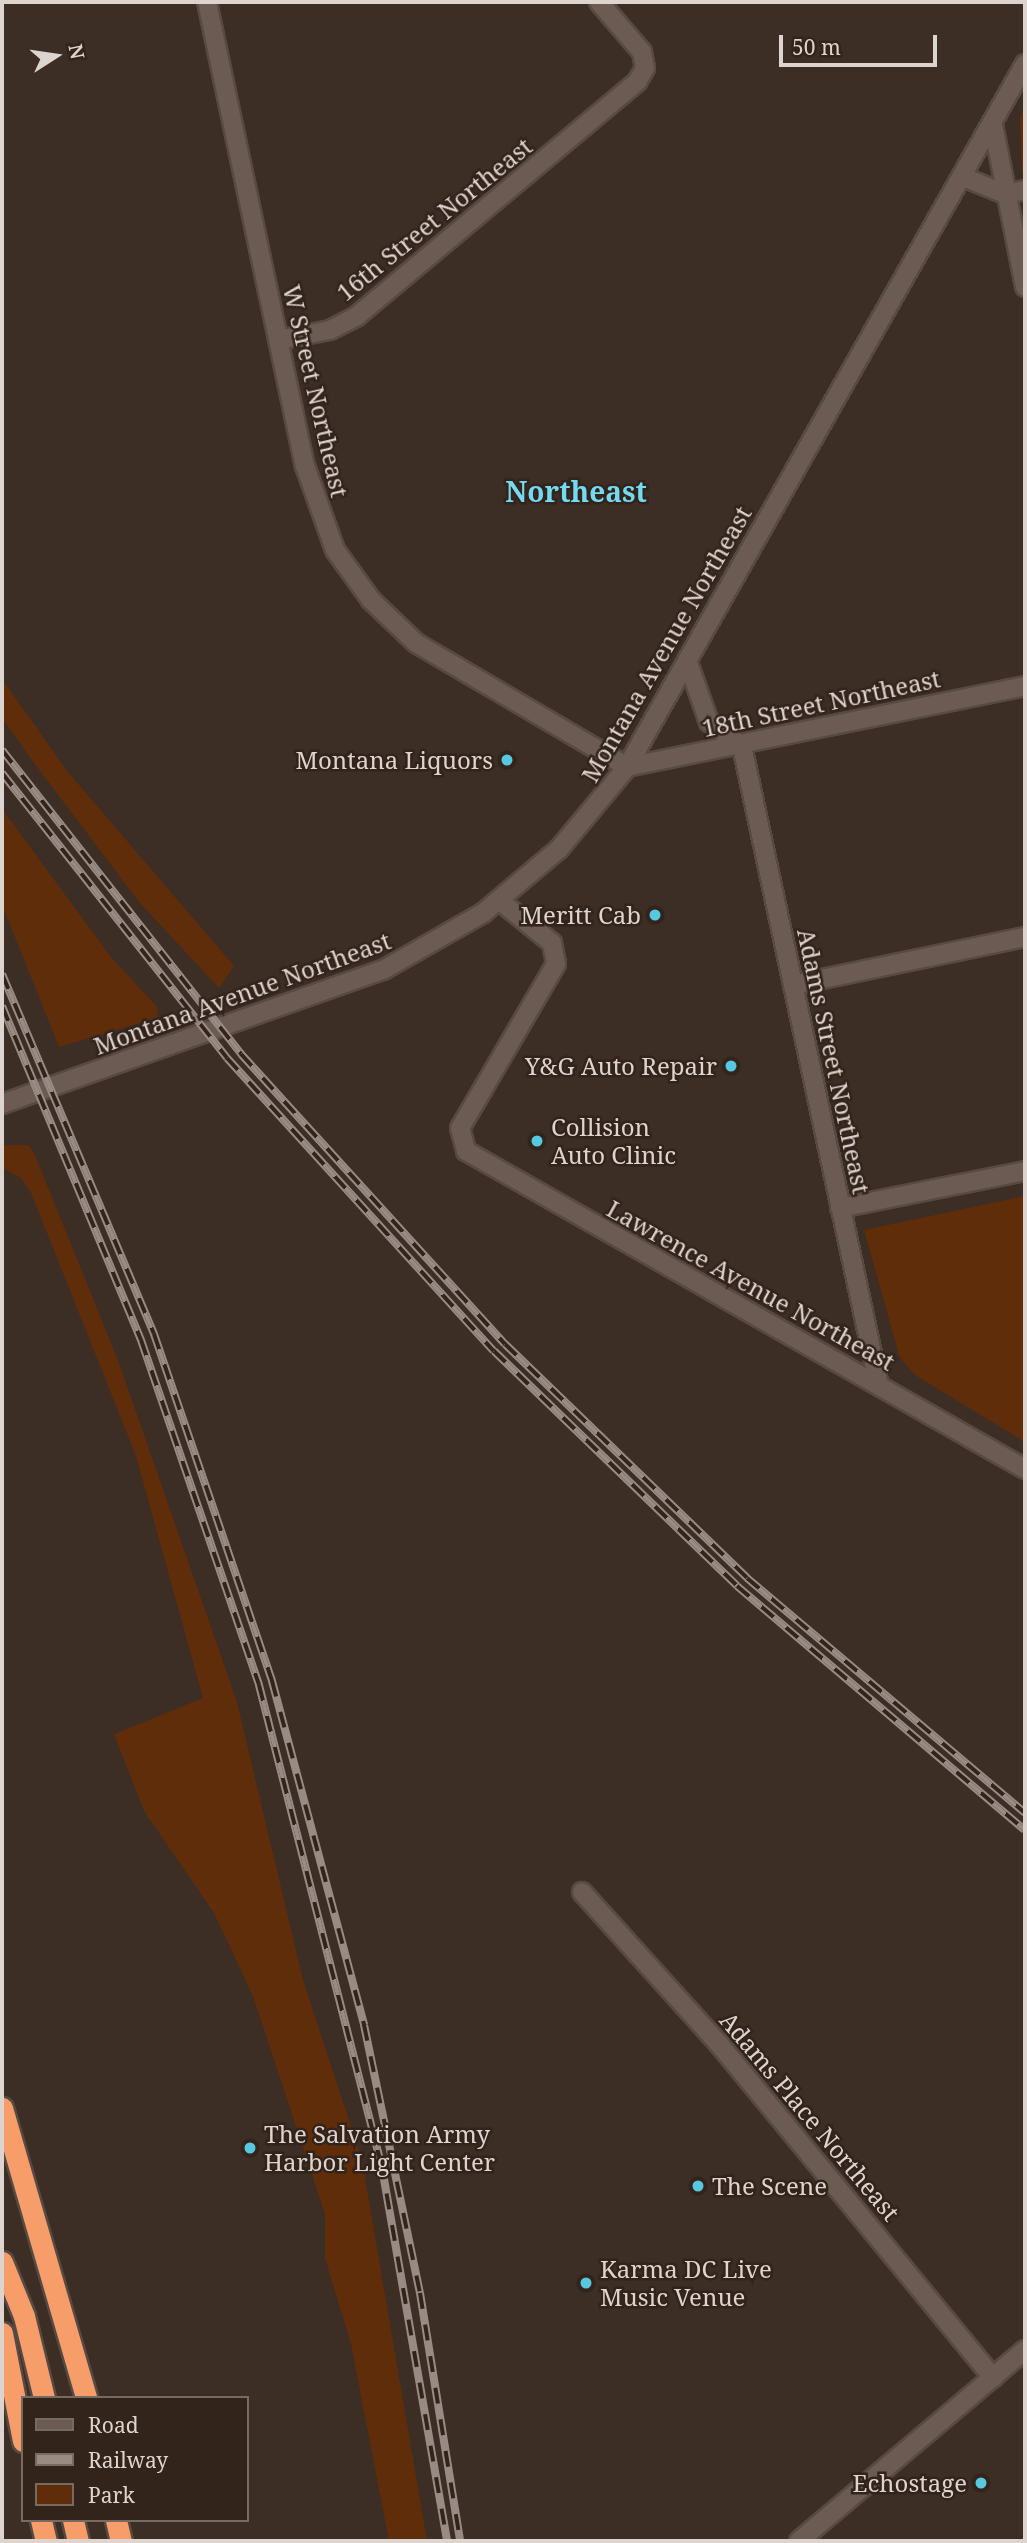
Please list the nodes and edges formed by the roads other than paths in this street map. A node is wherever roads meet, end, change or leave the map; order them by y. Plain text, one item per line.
1 (210, 2) edge
2 (599, 2) edge
3 (1025, 64) edge
4 (993, 125) junction
5 (963, 177) junction
6 (1025, 190) edge
7 (1005, 194) junction
8 (1025, 287) edge
9 (278, 340) junction
10 (687, 660) junction
11 (1025, 685) edge
12 (742, 746) junction
13 (626, 767) junction
14 (500, 901) junction
15 (1025, 937) edge
16 (793, 985) junction
17 (2, 1104) edge
18 (1025, 1171) edge
19 (840, 1208) junction
20 (879, 1386) junction
21 (1025, 1469) edge
22 (582, 1892) dead end
23 (2, 2108) edge
24 (11, 2175) edge
25 (2, 2262) edge
26 (2, 2333) edge
27 (1025, 2350) edge
28 (992, 2378) junction
29 (43, 2396) edge
30 (85, 2396) edge
31 (21, 2431) edge
32 (41, 2522) edge
33 (73, 2522) edge
34 (46, 2541) edge
35 (78, 2541) edge
36 (799, 2541) edge

1 - 9 street, W Street Northeast
2 - 9 street, 16th Street Northeast
3 - 4 street, Montana Avenue Northeast
4 - 5 street, Montana Avenue Northeast
4 - 7 street
5 - 7 street
5 - 10 street, Montana Avenue Northeast
6 - 7 street
7 - 8 street
9 - 13 street, W Street Northeast
10 - 12 street
10 - 13 street, Montana Avenue Northeast
11 - 12 street, 18th Street Northeast
12 - 13 street, 18th Street Northeast
12 - 16 street, Adams Street Northeast
13 - 14 street, Montana Avenue Northeast
14 - 17 street, Montana Avenue Northeast
14 - 20 street, Lawrence Avenue Northeast
15 - 16 street
16 - 19 street, Adams Street Northeast
18 - 19 street
19 - 20 street, Adams Street Northeast
20 - 21 street, Lawrence Avenue Northeast
22 - 28 street, Adams Place Northeast
23 - 24 highway
24 - 30 highway
25 - 29 highway
26 - 31 highway
27 - 28 street
28 - 36 street
32 - 34 highway
33 - 35 highway

